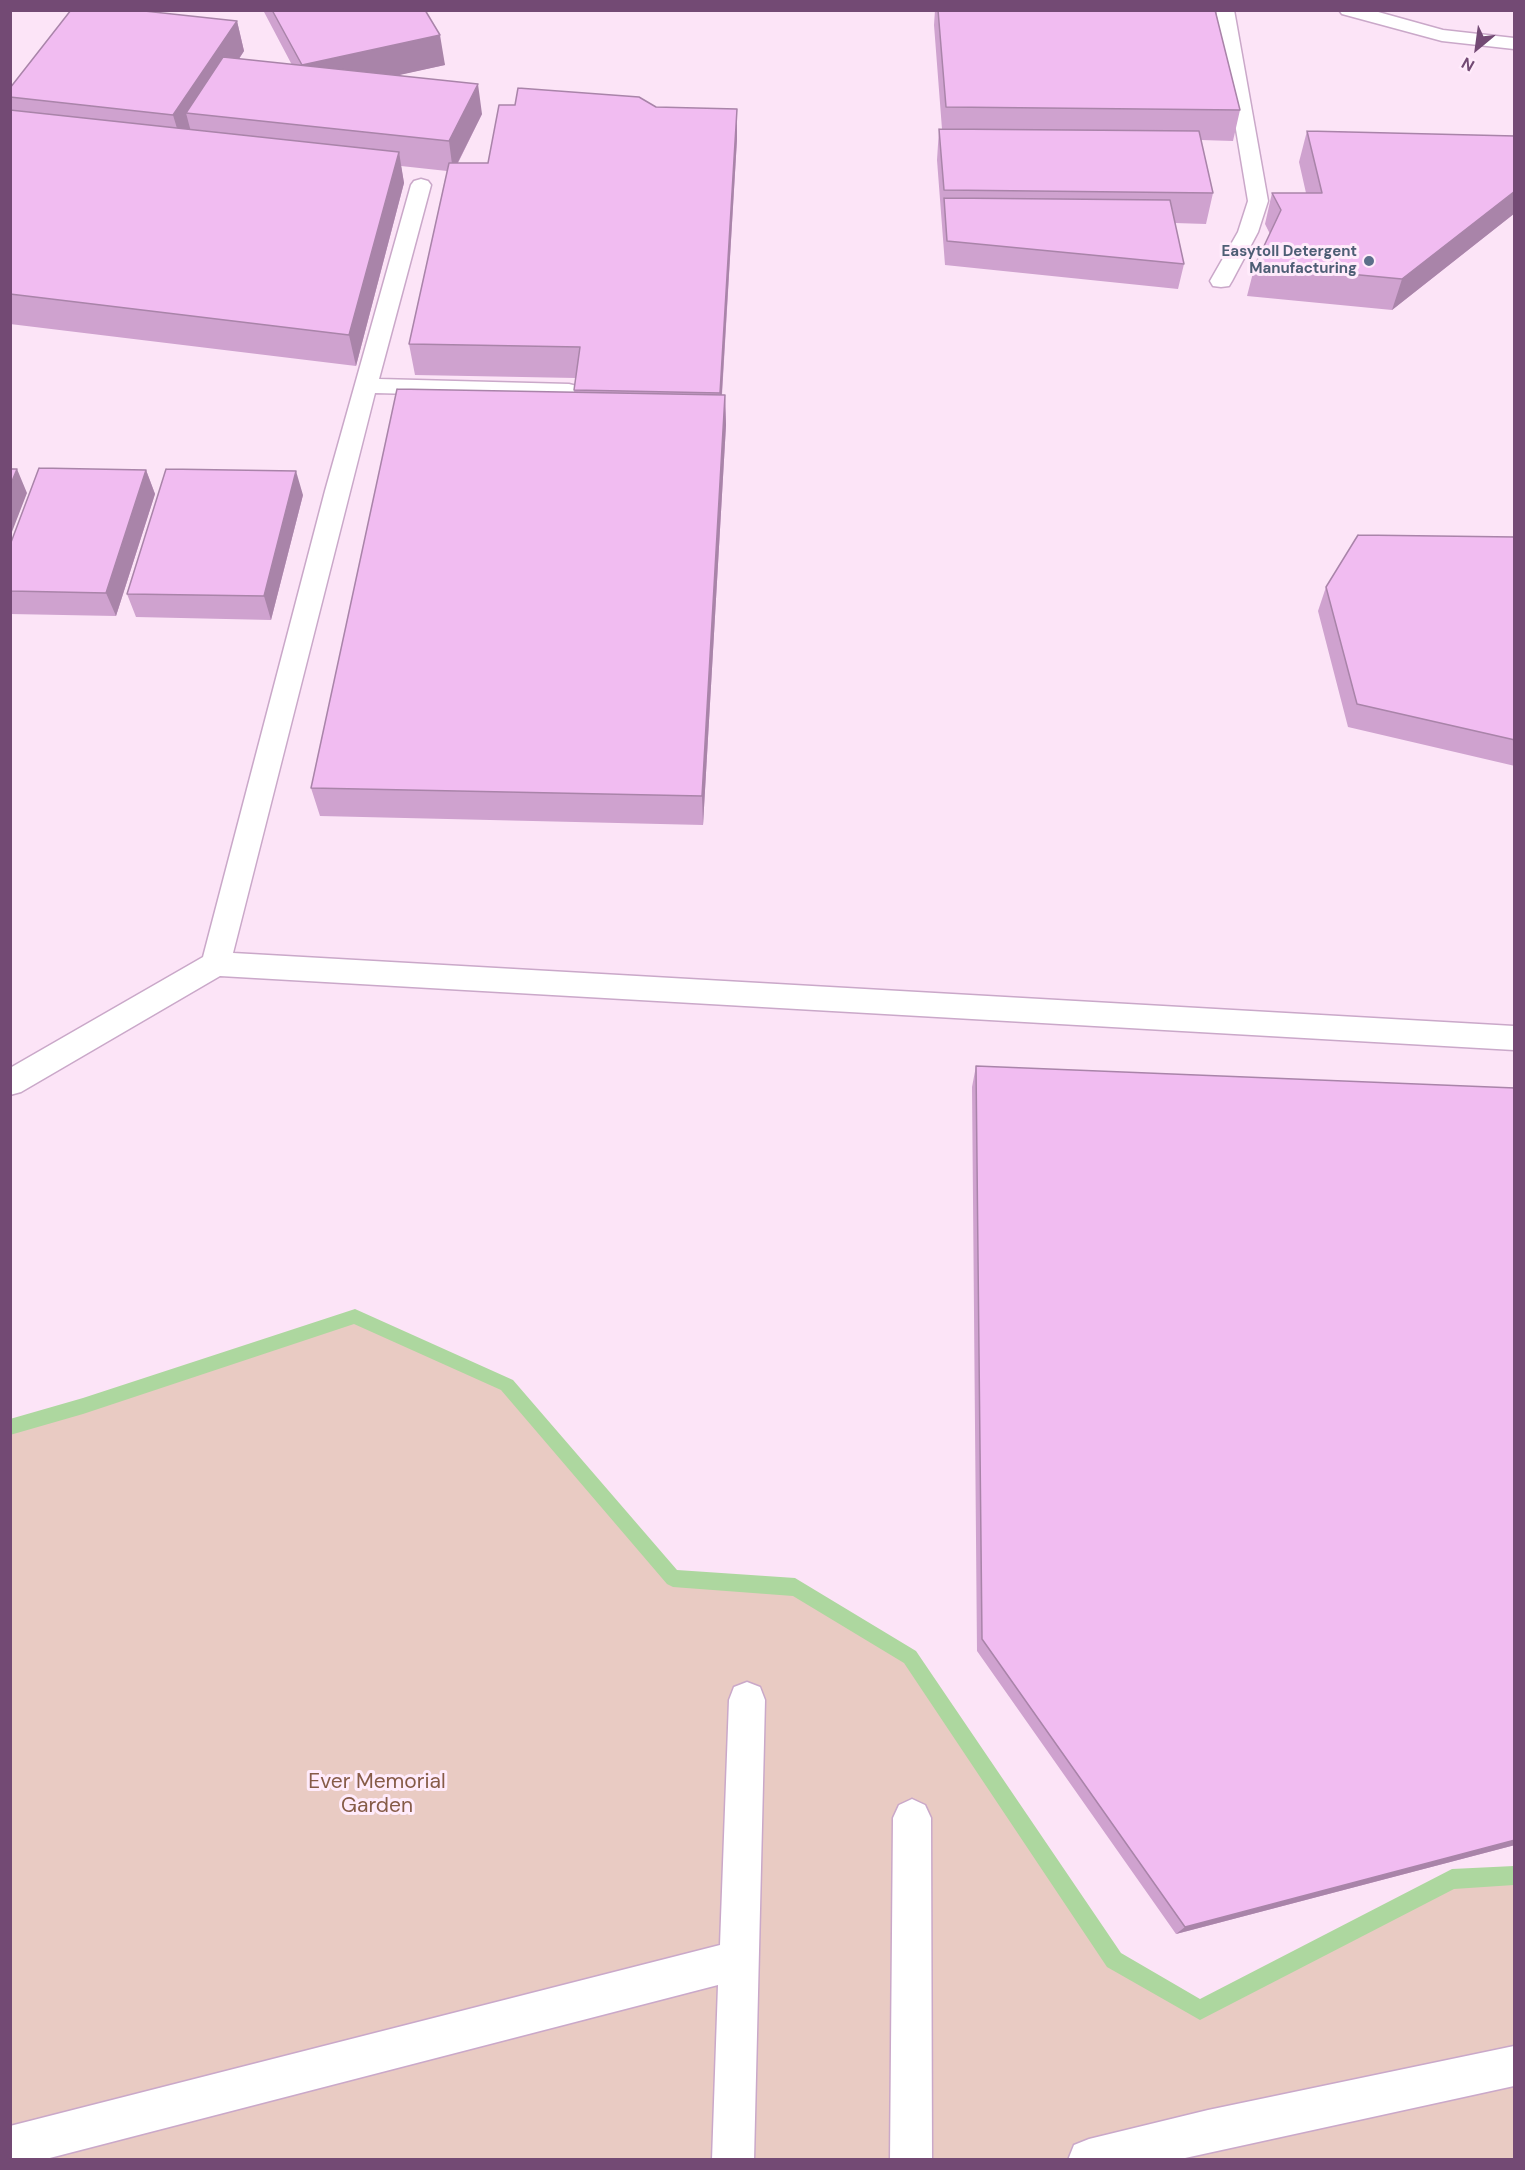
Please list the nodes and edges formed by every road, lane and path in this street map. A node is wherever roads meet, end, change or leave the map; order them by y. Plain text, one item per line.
1 (1225, 10) edge
2 (1348, 10) edge
3 (1515, 44) edge
4 (421, 185) dead end
5 (1221, 281) dead end
6 (366, 386) junction
7 (569, 391) edge
8 (216, 964) junction
9 (1515, 1038) edge
10 (10, 1083) edge
11 (747, 1700) dead end
12 (912, 1818) dead end
13 (737, 1960) junction
14 (1515, 2066) edge
15 (10, 2146) edge
16 (733, 2160) edge
17 (911, 2160) edge
18 (1089, 2160) edge

1 - 5 lane
2 - 3 lane
4 - 6 lane
6 - 7 lane
6 - 8 lane
8 - 9 lane
8 - 10 lane
11 - 13 lane
12 - 17 lane
13 - 15 lane
13 - 16 lane
14 - 18 lane

